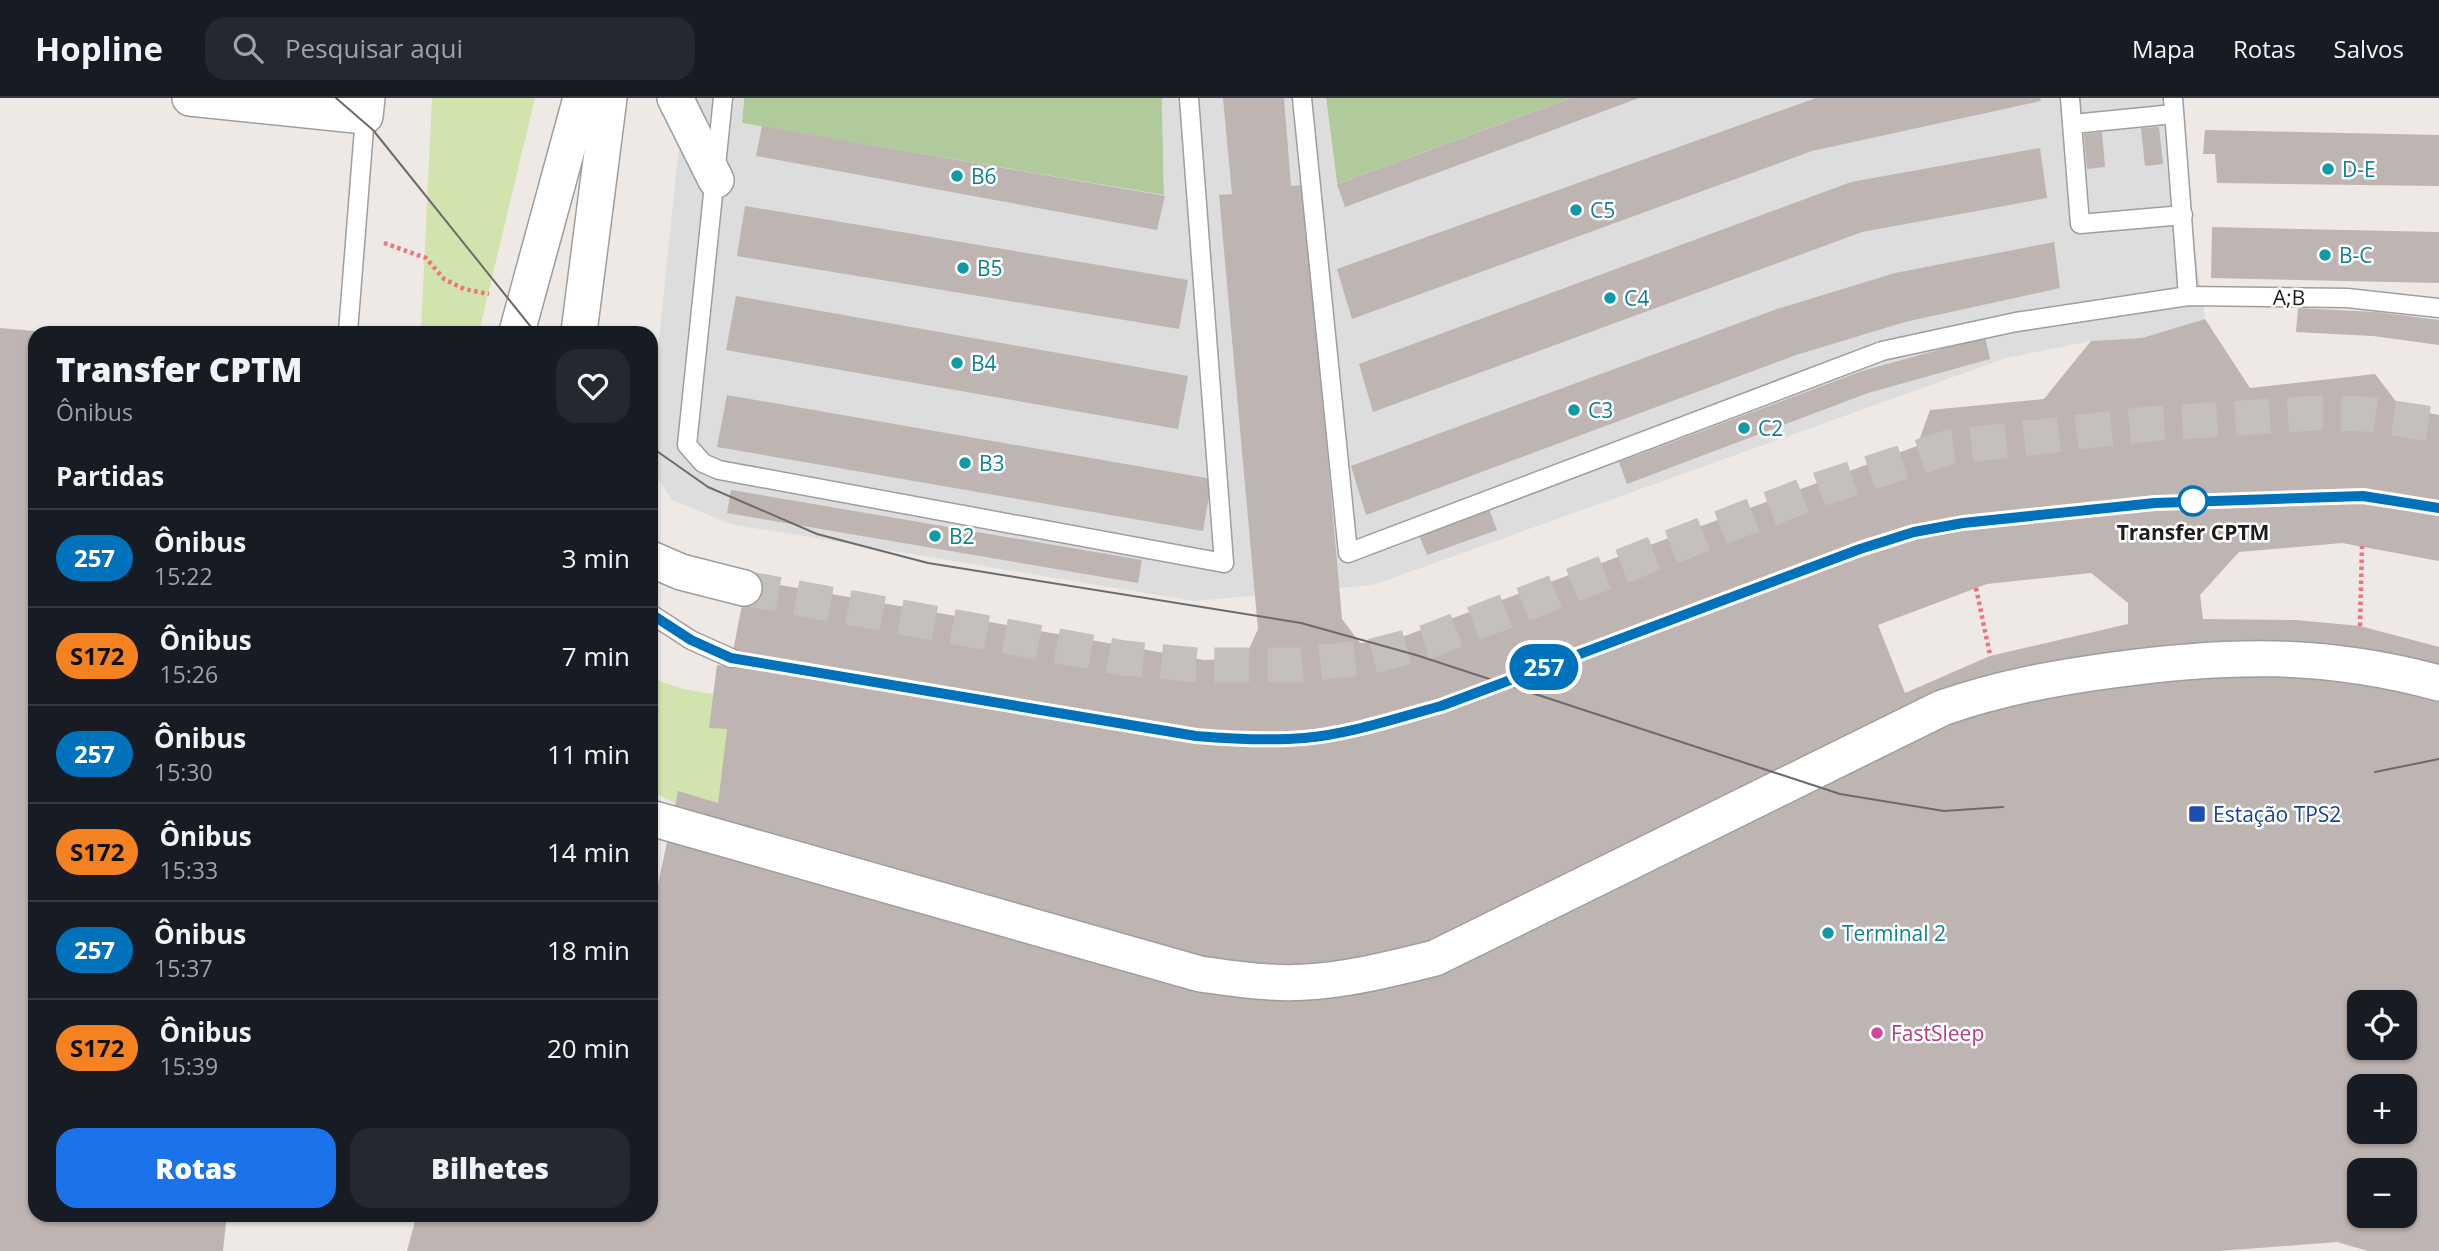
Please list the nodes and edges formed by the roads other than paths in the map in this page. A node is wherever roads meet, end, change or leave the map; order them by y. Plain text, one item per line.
1 (190, 98) edge
2 (581, 98) edge
3 (609, 98) edge
4 (675, 98) edge
5 (723, 98) edge
6 (1189, 98) edge
7 (1302, 98) edge
8 (2070, 98) edge
9 (2174, 106) edge
10 (366, 107) edge
11 (2073, 124) junction
12 (716, 180) junction
13 (2183, 215) junction
14 (2188, 296) junction
15 (2439, 308) edge
16 (348, 326) edge
17 (518, 326) edge
18 (580, 326) edge
19 (658, 562) edge
20 (744, 588) tunnel mouth
21 (658, 619) edge
22 (731, 658) dead end
23 (2439, 682) edge
24 (658, 820) edge

1 - 10 street
2 - 17 street
3 - 18 street
4 - 12 street
5 - 12 lane
6 - 12 lane
7 - 14 lane, A;B
8 - 11 lane
9 - 11 lane
9 - 13 lane
10 - 16 lane
11 - 13 lane
13 - 14 lane
14 - 15 lane, A;B
19 - 20 street
21 - 22 lane
23 - 24 street

